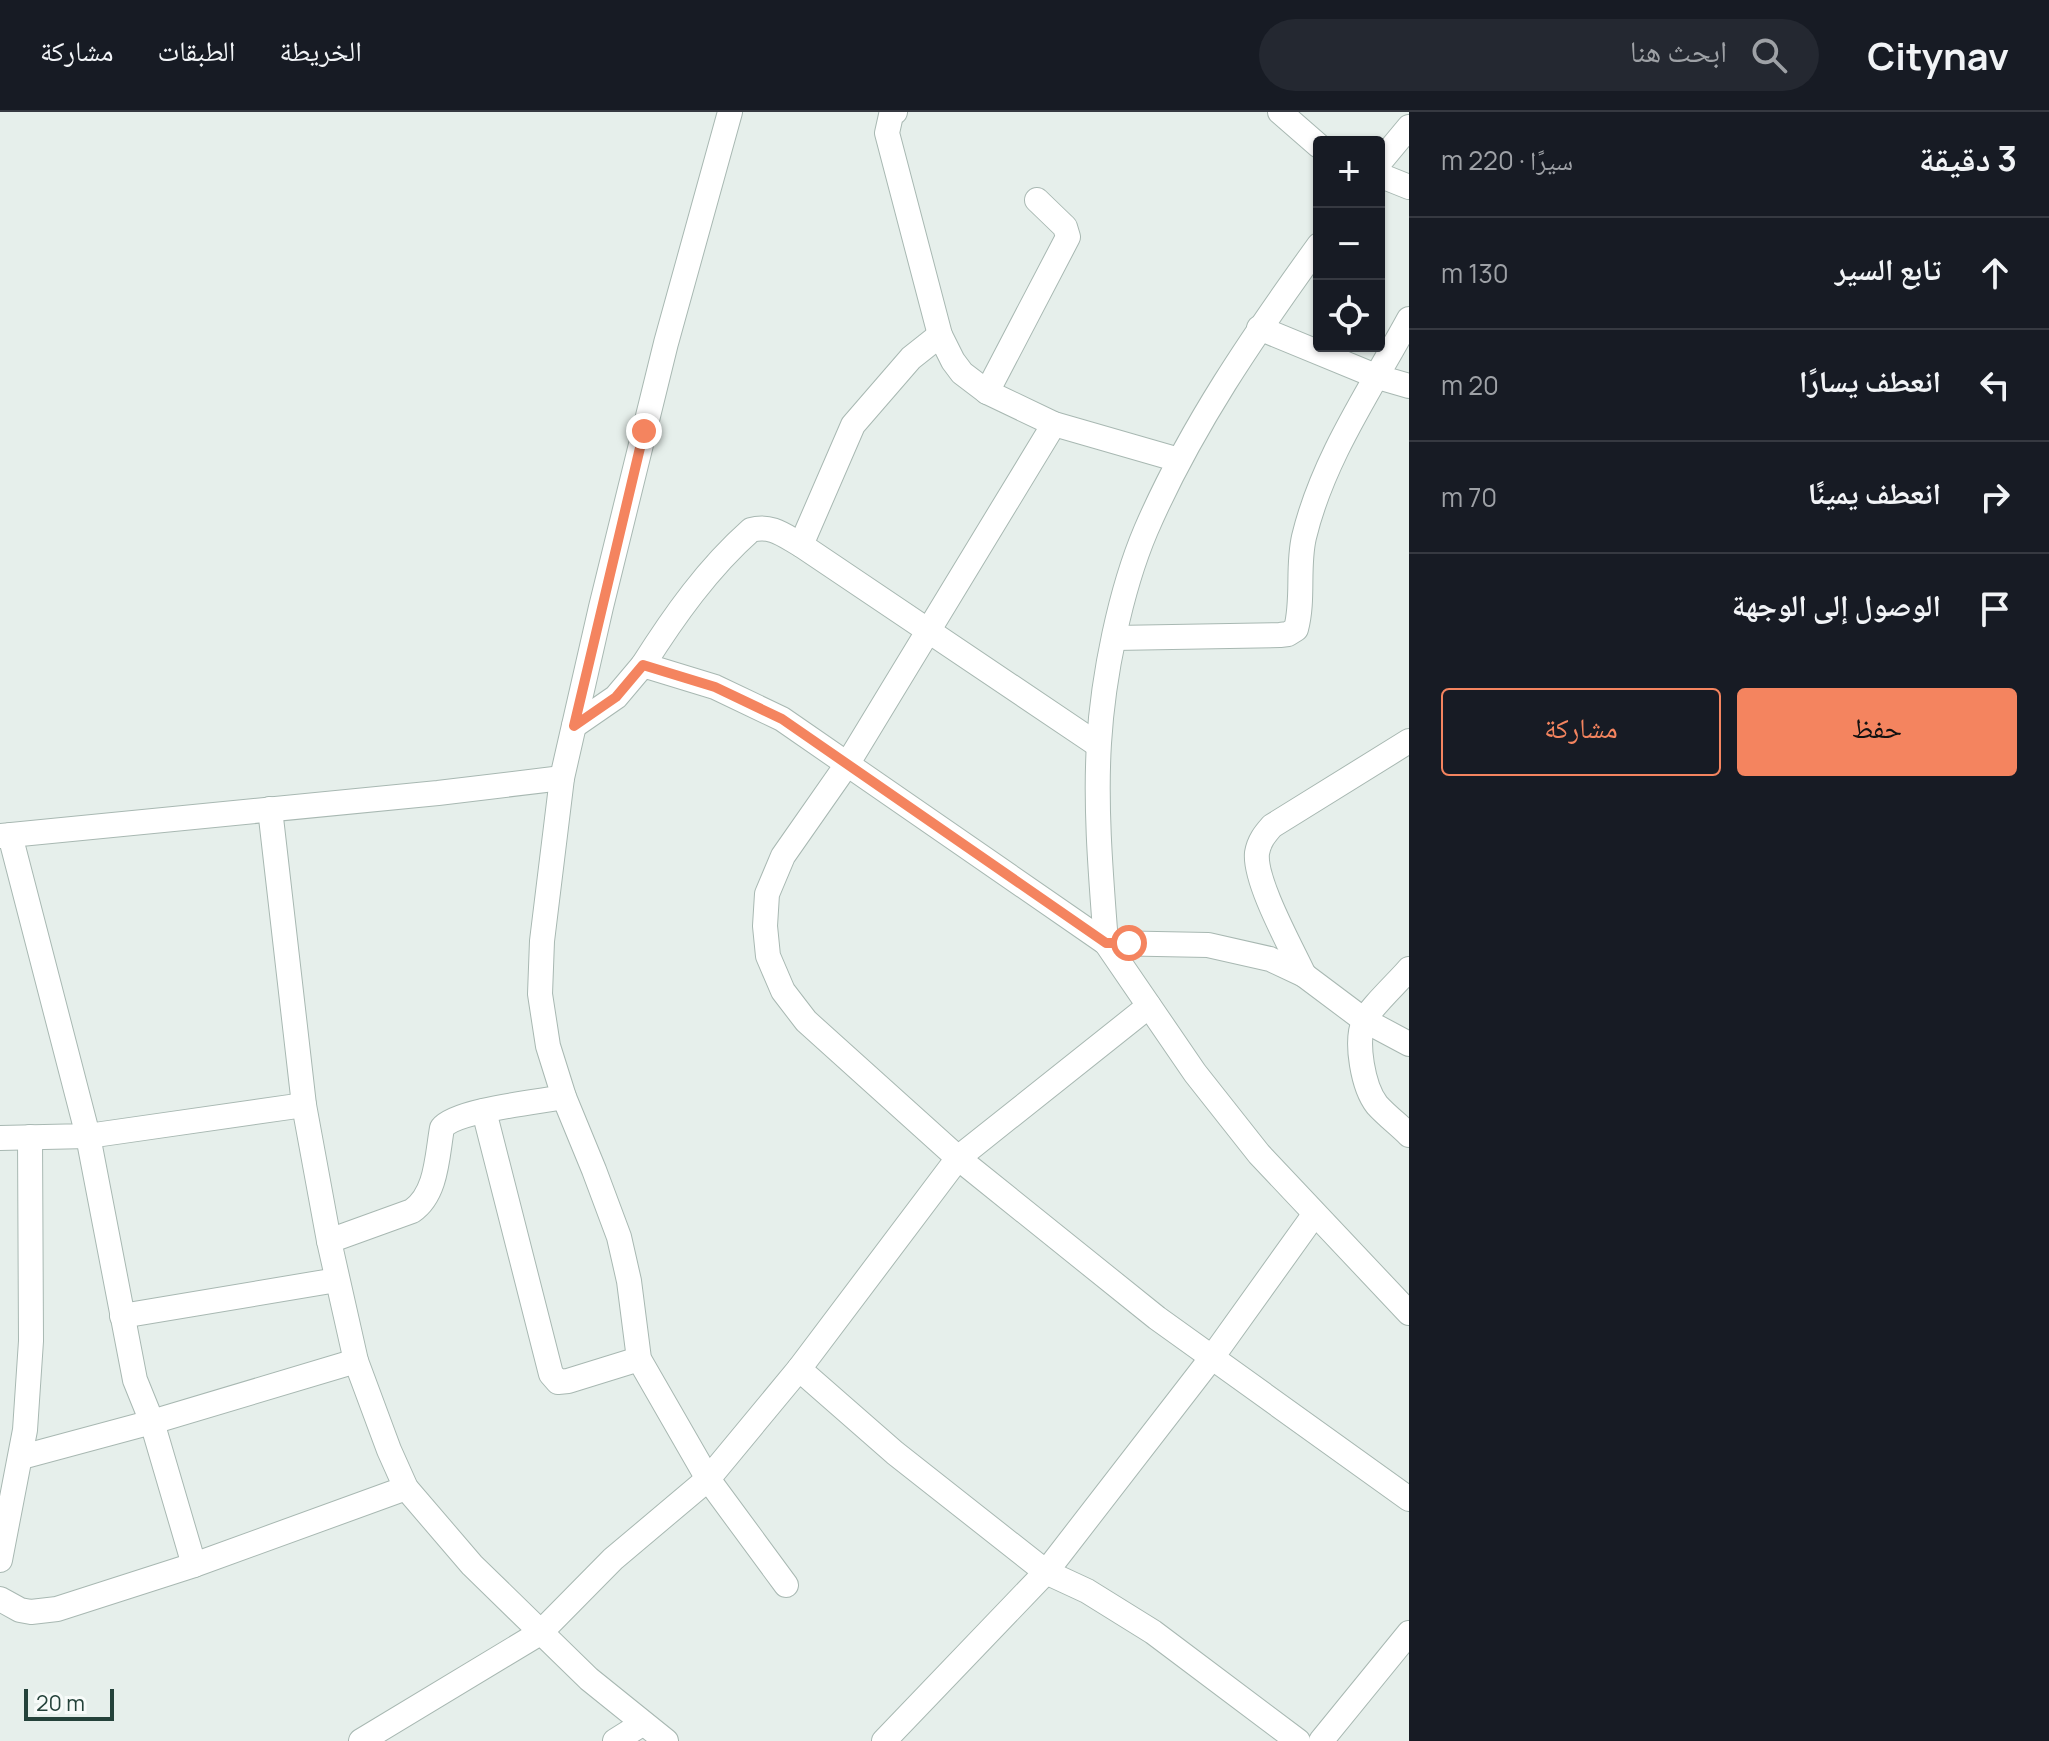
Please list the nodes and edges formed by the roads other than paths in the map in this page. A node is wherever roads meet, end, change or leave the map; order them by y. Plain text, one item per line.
1 (730, 112) edge
2 (895, 112) edge
3 (1280, 112) edge
4 (1409, 127) edge
5 (1313, 141) edge
6 (1385, 156) edge
7 (1385, 177) edge
8 (1409, 187) edge
9 (1037, 200) dead end
10 (1313, 253) edge
11 (1409, 319) edge
12 (1259, 328) junction
13 (940, 335) junction
14 (1378, 377) junction
15 (1409, 386) edge
16 (987, 392) junction
17 (1054, 424) junction
18 (1179, 460) junction
19 (801, 545) junction
20 (927, 631) junction
21 (1115, 638) junction
22 (643, 665) junction
23 (574, 726) junction
24 (1409, 741) edge
25 (1098, 745) junction
26 (848, 763) junction
27 (562, 778) junction
28 (270, 809) junction
29 (5, 835) edge
30 (1106, 943) junction
31 (1409, 969) edge
32 (1304, 975) junction
33 (1149, 1006) junction
34 (1364, 1020) junction
35 (1409, 1044) edge
36 (564, 1097) junction
37 (304, 1105) junction
38 (484, 1111) junction
39 (1409, 1135) edge
40 (88, 1136) junction
41 (30, 1137) junction
42 (0, 1138) edge
43 (958, 1158) junction
44 (1314, 1215) junction
45 (329, 1241) junction
46 (337, 1280) junction
47 (1409, 1313) edge
48 (122, 1316) junction
49 (1213, 1356) junction
50 (639, 1359) junction
51 (356, 1361) junction
52 (799, 1369) junction
53 (152, 1422) junction
54 (22, 1457) junction
55 (708, 1479) junction
56 (406, 1488) junction
57 (1409, 1499) edge
58 (0, 1560) edge
59 (194, 1565) junction
60 (1046, 1572) junction
61 (786, 1585) dead end
62 (0, 1599) edge
63 (540, 1633) junction
64 (1409, 1633) edge
65 (642, 1724) junction
66 (361, 1741) edge
67 (615, 1741) edge
68 (666, 1741) edge
69 (884, 1741) edge
70 (1298, 1741) edge
71 (1321, 1741) edge

1 - 23 street
2 - 13 street
3 - 5 street
4 - 6 street
7 - 8 street
9 - 16 street
10 - 12 street
11 - 14 street
12 - 14 street
12 - 18 street
13 - 16 street
13 - 19 street
14 - 15 street
14 - 21 street
16 - 17 street
17 - 18 street
17 - 20 street
18 - 21 street
19 - 20 street
19 - 22 street
20 - 25 street
20 - 26 street
21 - 25 street
22 - 23 street
22 - 26 street
23 - 27 street
24 - 32 street
25 - 30 street
26 - 30 street
26 - 43 street
27 - 28 street
27 - 36 street
28 - 29 street
28 - 37 street
29 - 40 street
30 - 32 street
30 - 33 street
31 - 34 street
32 - 34 street
33 - 43 street
33 - 44 street
34 - 35 street
34 - 39 street
36 - 38 street
36 - 50 street
37 - 40 street
37 - 45 street
38 - 45 street
38 - 50 street
40 - 41 street
40 - 48 street
41 - 42 street
41 - 54 street
43 - 49 street
43 - 52 street
44 - 47 street
44 - 49 street
45 - 46 street
46 - 48 street
46 - 51 street
48 - 53 street
49 - 57 street
49 - 60 street
50 - 55 street
51 - 53 street
51 - 56 street
52 - 55 street
52 - 60 street
53 - 54 street
53 - 59 street
54 - 58 street
55 - 61 street
55 - 63 street
56 - 59 street
56 - 63 street
59 - 62 street
60 - 69 street
60 - 70 street
63 - 65 street
63 - 66 street
64 - 71 street
65 - 67 street
65 - 68 street

